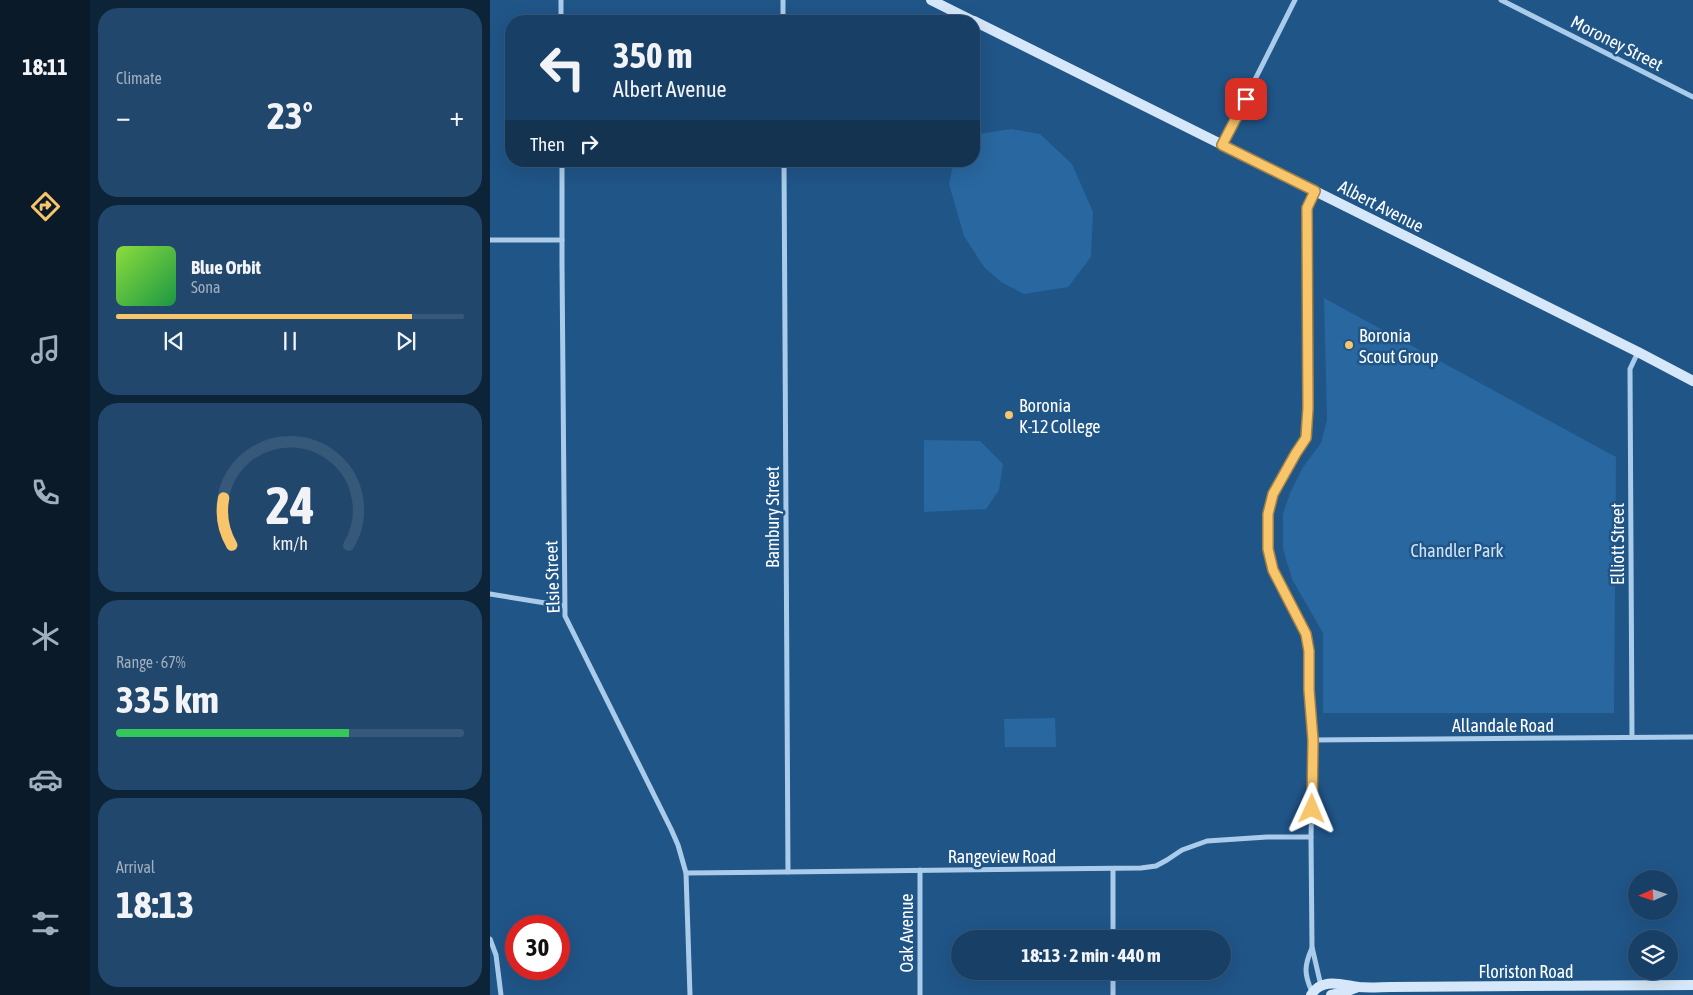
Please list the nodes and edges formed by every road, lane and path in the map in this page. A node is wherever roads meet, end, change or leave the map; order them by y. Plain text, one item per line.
1 (561, 0) edge
2 (783, 0) edge
3 (931, 0) edge
4 (1295, 0) edge
5 (1501, 0) edge
6 (561, 15) edge
7 (783, 15) edge
8 (962, 15) edge
9 (980, 24) edge
10 (1693, 97) edge
11 (1222, 145) junction
12 (562, 167) edge
13 (784, 167) edge
14 (1315, 191) junction
15 (490, 240) edge
16 (562, 240) junction
17 (1638, 352) junction
18 (1693, 381) edge
19 (490, 594) edge
20 (564, 606) junction
21 (1632, 737) junction
22 (1693, 737) edge
23 (1313, 740) junction
24 (1311, 837) junction
25 (1113, 869) junction
26 (920, 870) junction
27 (788, 872) junction
28 (686, 873) junction
29 (1113, 930) edge
30 (490, 939) edge
31 (1312, 947) junction
32 (1113, 980) edge
33 (1693, 985) edge
34 (1358, 987) junction
35 (1317, 993) edge
36 (501, 995) edge
37 (690, 995) edge
38 (920, 995) edge
39 (1114, 995) edge
40 (1331, 995) edge

1 - 6 street
2 - 7 street
3 - 8 main road, Albert Avenue
4 - 11 street
5 - 10 street, Moroney Street
9 - 11 main road, Albert Avenue
11 - 14 main road, Albert Avenue
12 - 16 street, Elsie Street
13 - 27 street, Bambury Street
14 - 17 main road, Albert Avenue
14 - 23 street
15 - 16 street
16 - 20 street, Elsie Street
17 - 18 main road, Albert Avenue
17 - 21 street, Elliott Street
19 - 20 street
20 - 28 street, Elsie Street
21 - 22 street, Allandale Road
21 - 23 street, Allandale Road
23 - 24 street
24 - 25 street, Rangeview Road
24 - 31 street
25 - 26 street, Rangeview Road
25 - 29 street
26 - 27 street, Rangeview Road
26 - 38 street, Oak Avenue
27 - 28 street, Rangeview Road
28 - 37 street, Elsie Street
30 - 36 street
31 - 35 street
31 - 35 street
32 - 39 street
33 - 34 main road, Floriston Road
34 - 35 main road, Floriston Road
34 - 40 main road, Floriston Road

